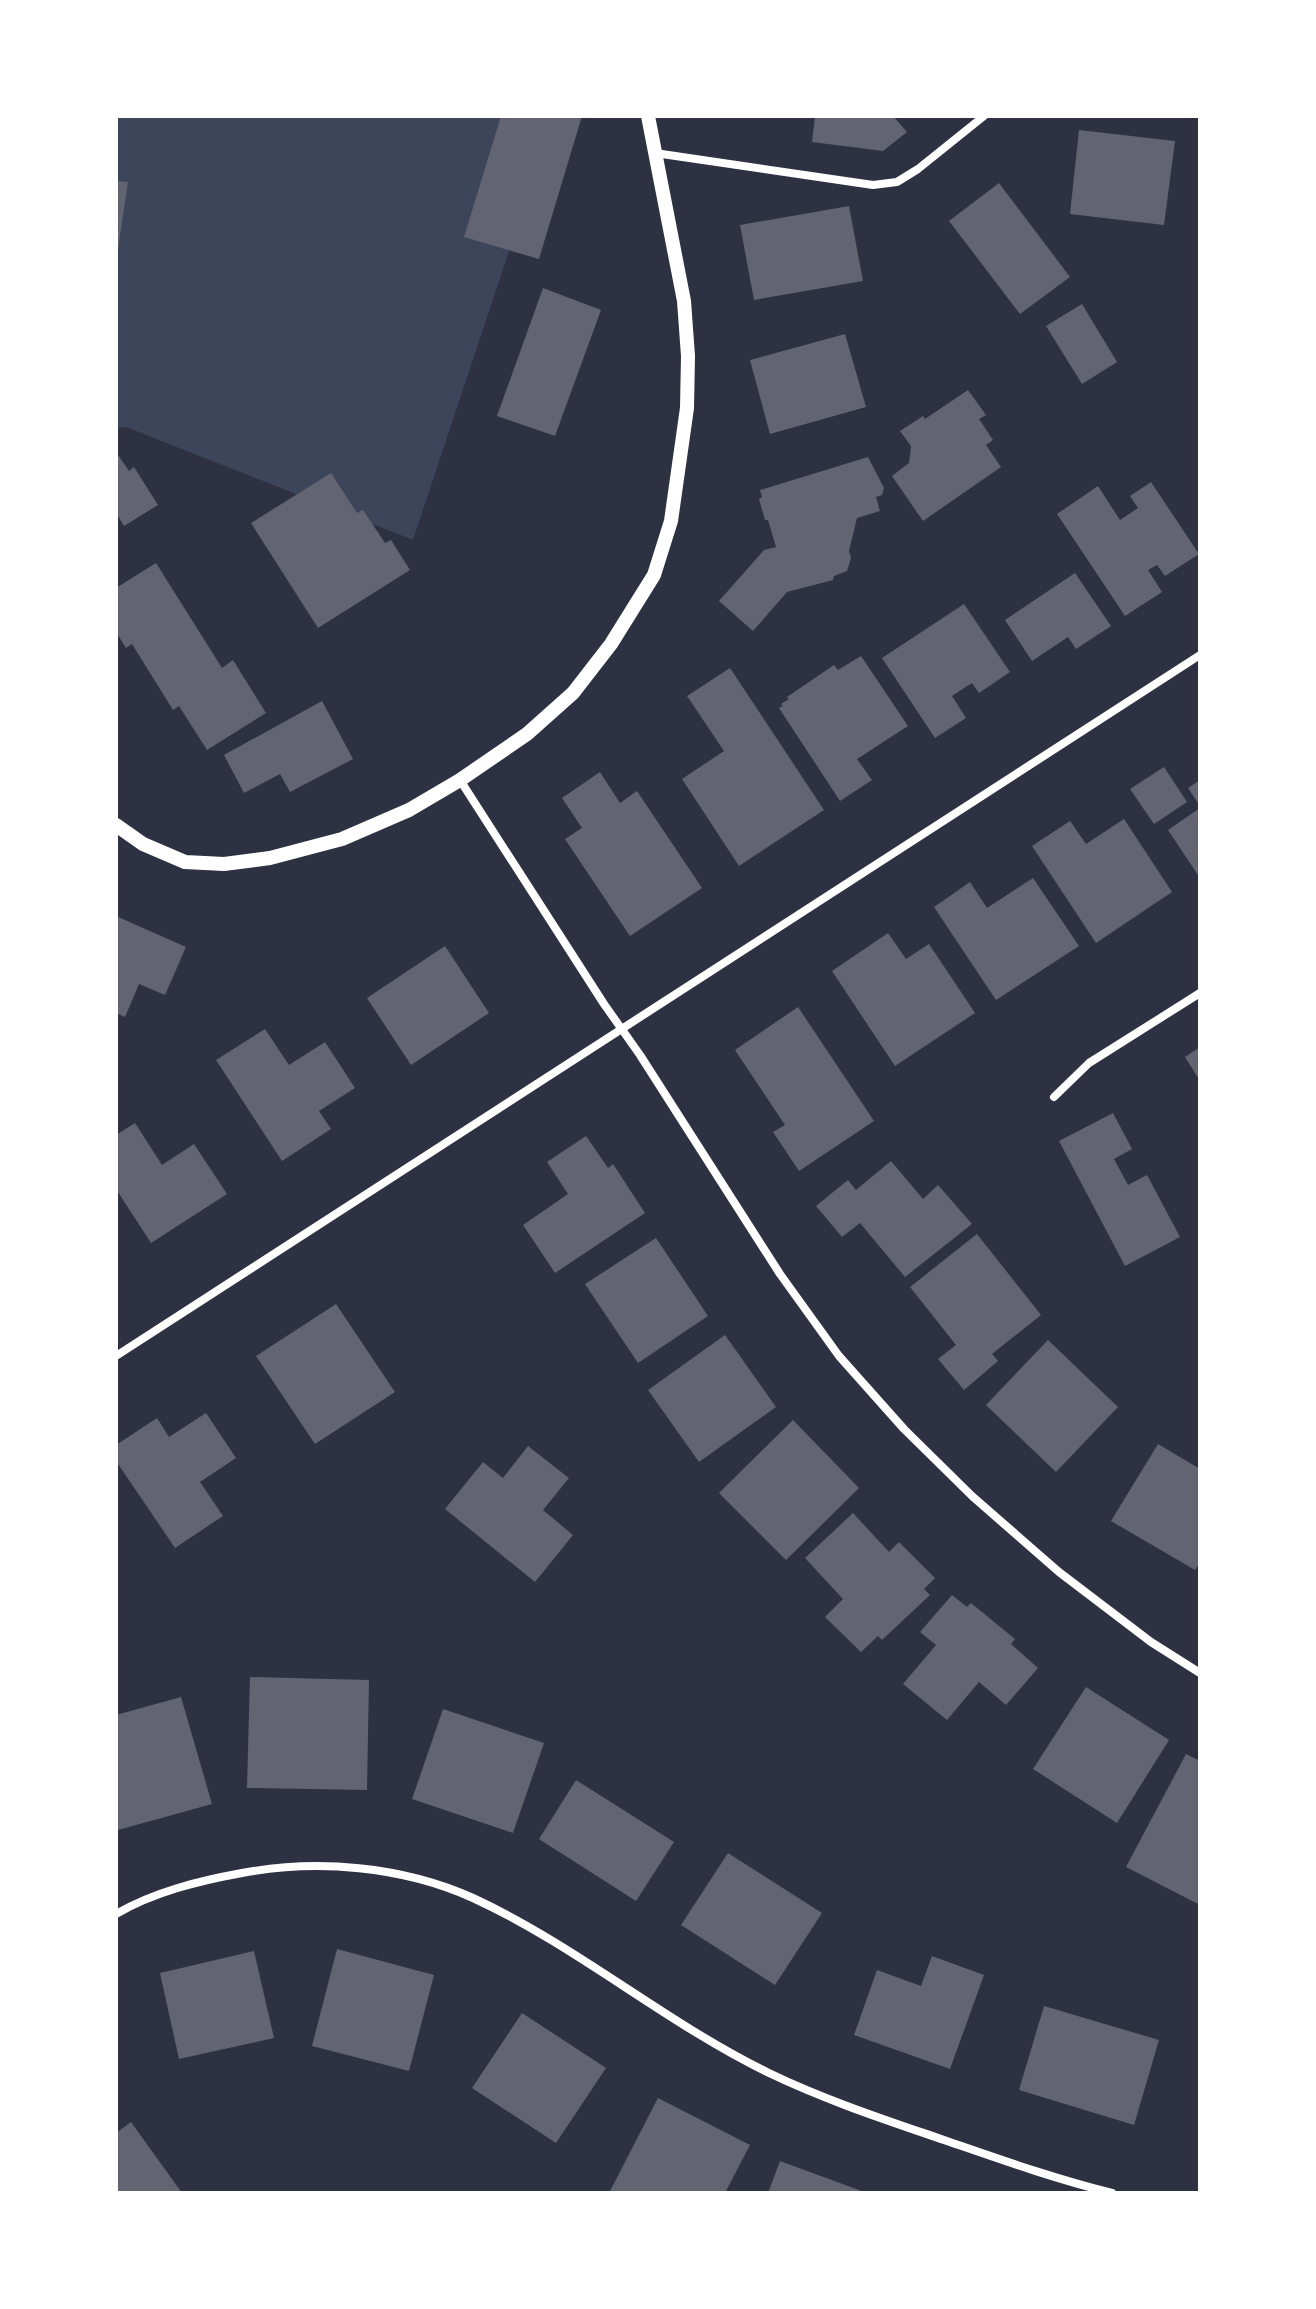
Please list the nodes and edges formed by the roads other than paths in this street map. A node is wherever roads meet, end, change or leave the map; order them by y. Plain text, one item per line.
1 (648, 116) edge
2 (984, 116) edge
3 (654, 153) junction
4 (1200, 655) edge
5 (460, 780) junction
6 (116, 825) edge
7 (1200, 993) edge
8 (621, 1030) junction
9 (1054, 1097) dead end
10 (116, 1356) edge
11 (1200, 1673) edge
12 (116, 1914) edge
13 (1112, 2193) edge

1 - 3 street
2 - 3 street
3 - 5 street
4 - 8 street
5 - 6 street
5 - 8 street
7 - 9 street
8 - 10 street
8 - 11 street
12 - 13 street

